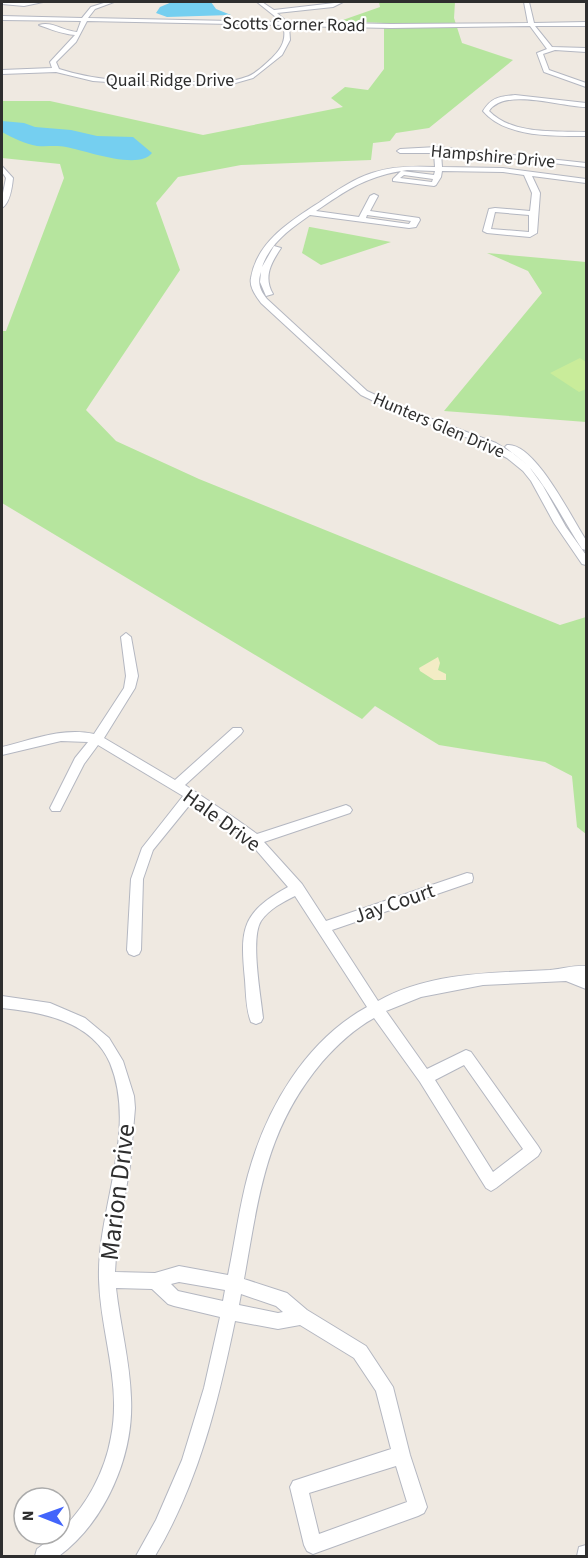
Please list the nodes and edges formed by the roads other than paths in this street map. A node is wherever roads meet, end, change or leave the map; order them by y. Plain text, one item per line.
1 (2, 2) edge
2 (40, 2) edge
3 (111, 2) edge
4 (259, 2) edge
5 (340, 2) edge
6 (527, 2) edge
7 (274, 12) junction
8 (2, 18) edge
9 (84, 21) junction
10 (530, 23) junction
11 (2, 24) edge
12 (286, 24) junction
13 (586, 24) edge
14 (78, 34) junction
15 (550, 49) junction
16 (586, 50) edge
17 (56, 70) junction
18 (2, 72) edge
19 (586, 85) edge
20 (586, 105) edge
21 (586, 134) edge
22 (437, 149) junction
23 (400, 151) dead end
24 (586, 165) edge
25 (2, 168) edge
26 (440, 168) junction
27 (527, 173) junction
28 (438, 177) junction
29 (586, 181) edge
30 (374, 195) dead end
31 (2, 206) edge
32 (312, 213) junction
33 (532, 213) junction
34 (363, 215) junction
35 (298, 222) junction
36 (586, 547) edge
37 (586, 562) edge
38 (126, 637) dead end
39 (237, 730) dead end
40 (97, 739) junction
41 (2, 751) edge
42 (176, 786) junction
43 (191, 795) junction
44 (56, 808) dead end
45 (346, 810) dead end
46 (255, 840) junction
47 (466, 878) dead end
48 (297, 888) junction
49 (322, 928) junction
50 (134, 950) dead end
51 (586, 972) edge
52 (567, 975) junction
53 (586, 983) edge
54 (2, 1002) edge
55 (376, 1009) junction
56 (256, 1018) dead end
57 (425, 1077) junction
58 (107, 1280) junction
59 (155, 1281) junction
60 (235, 1284) junction
61 (229, 1311) junction
62 (301, 1316) junction
63 (401, 1455) junction
64 (44, 1557) edge
65 (145, 1557) edge

1 - 2 street
3 - 9 street
4 - 7 street
5 - 7 street
6 - 10 street
7 - 12 street
8 - 9 street, Scotts Corner Road
9 - 12 street, Scotts Corner Road
9 - 14 street
10 - 12 street, Scotts Corner Road
10 - 13 street, Scotts Corner Road
10 - 15 street
11 - 14 street
12 - 17 street, Quail Ridge Drive
14 - 17 street
15 - 16 street
15 - 19 street
17 - 18 street, Quail Ridge Drive
20 - 21 street, Hampshire Drive
22 - 23 street, Hampshire Drive
22 - 24 street, Hampshire Drive
22 - 26 street
25 - 31 street
26 - 27 street, Hunters Glen Drive
26 - 28 street
26 - 32 street, Hunters Glen Drive
27 - 29 street, Hunters Glen Drive
27 - 33 street
28 - 28 street
30 - 34 street
32 - 34 street
32 - 35 street, Hunters Glen Drive
33 - 33 street
34 - 34 street
35 - 36 street, Hunters Glen Drive
35 - 37 street, Hunters Glen Drive
38 - 40 street
39 - 42 street
40 - 41 street, Hale Drive
40 - 42 street, Hale Drive
40 - 44 street
42 - 43 street, Hale Drive
43 - 46 street, Hale Drive
43 - 50 street
45 - 46 street
46 - 48 street, Hale Drive
47 - 49 street, Jay Court
48 - 49 street, Hale Drive
48 - 56 street
49 - 55 street, Hale Drive
51 - 52 street
52 - 53 street
52 - 55 street
54 - 58 street, Marion Drive
55 - 57 street, Hale Drive
55 - 60 street
57 - 57 street, Hale Drive
58 - 59 street, Marion Drive
58 - 64 street, Marion Drive
59 - 60 street, Marion Drive
59 - 61 street
60 - 61 street
60 - 62 street, Marion Drive
61 - 62 street
61 - 65 street
62 - 63 street, Marion Drive
63 - 63 street, Marion Drive

